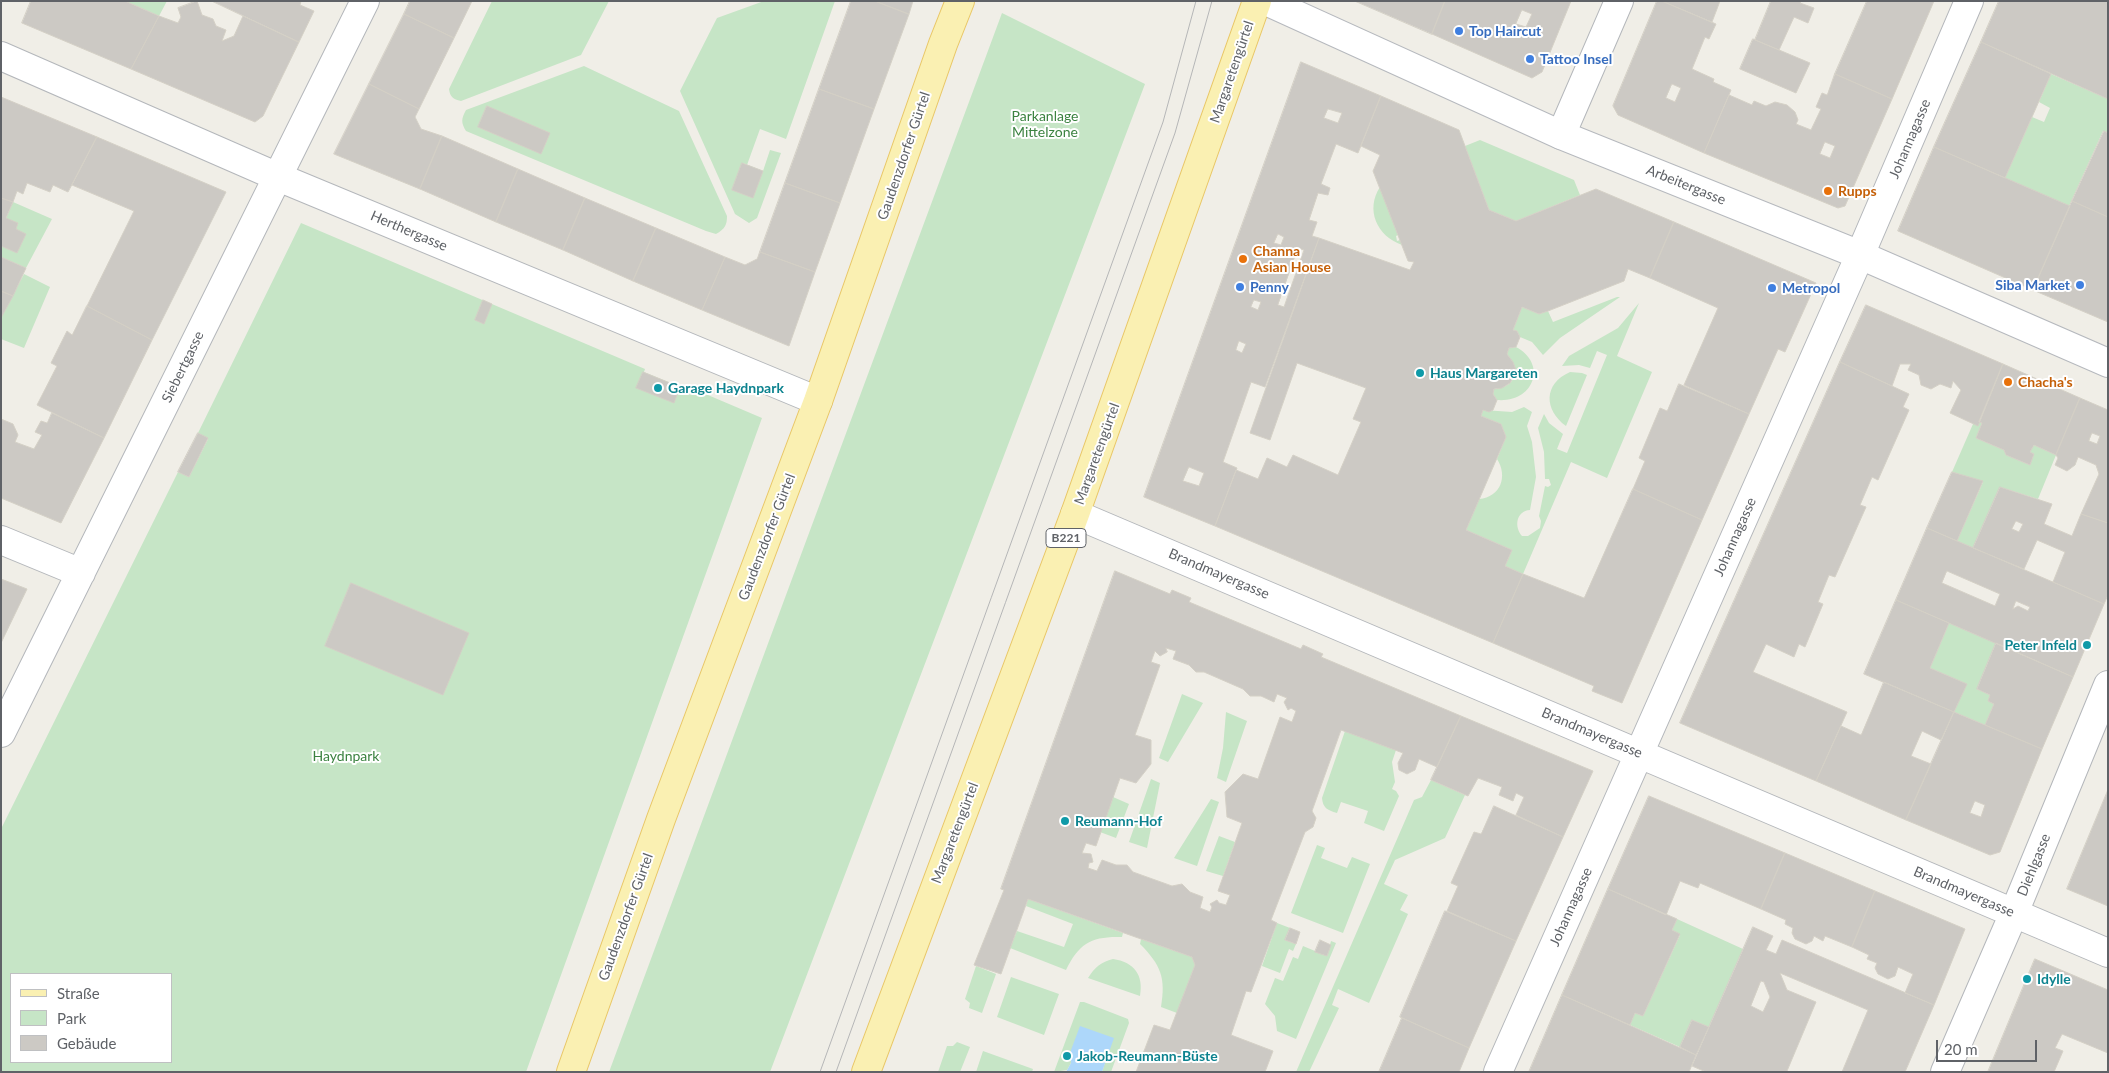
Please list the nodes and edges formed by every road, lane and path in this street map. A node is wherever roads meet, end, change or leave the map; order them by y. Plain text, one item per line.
1 (365, 1) edge
2 (960, 1) edge
3 (1257, 1) edge
4 (1266, 1) edge
5 (1619, 1) edge
6 (1969, 1) edge
7 (1, 56) edge
8 (1561, 135) junction
9 (278, 177) junction
10 (1860, 255) junction
11 (2108, 363) edge
12 (818, 401) junction
13 (1075, 514) junction
14 (1, 540) edge
15 (81, 573) junction
16 (2108, 685) edge
17 (1, 733) edge
18 (1639, 753) junction
19 (2014, 913) junction
20 (2108, 953) edge
21 (571, 1072) edge
22 (866, 1072) edge
23 (1498, 1072) edge
24 (1945, 1072) edge

1 - 9 street, Siebertgasse
2 - 12 main road, Gaudenzdorfer Gürtel
3 - 13 main road, Margaretengürtel / B221
4 - 8 street, Arbeitergasse
5 - 8 street
6 - 10 street, Johannagasse
7 - 9 street, Herthergasse
8 - 10 street, Arbeitergasse
9 - 12 street, Herthergasse
9 - 15 street, Siebertgasse
10 - 11 street, Arbeitergasse
10 - 18 street, Johannagasse
12 - 21 main road, Gaudenzdorfer Gürtel
13 - 18 street, Brandmayergasse
13 - 22 main road, Margaretengürtel / B221
14 - 15 street
15 - 17 street, Siebertgasse
16 - 19 street, Diehlgasse
18 - 19 street, Brandmayergasse
18 - 23 street, Johannagasse
19 - 20 street, Brandmayergasse
19 - 24 street, Diehlgasse

